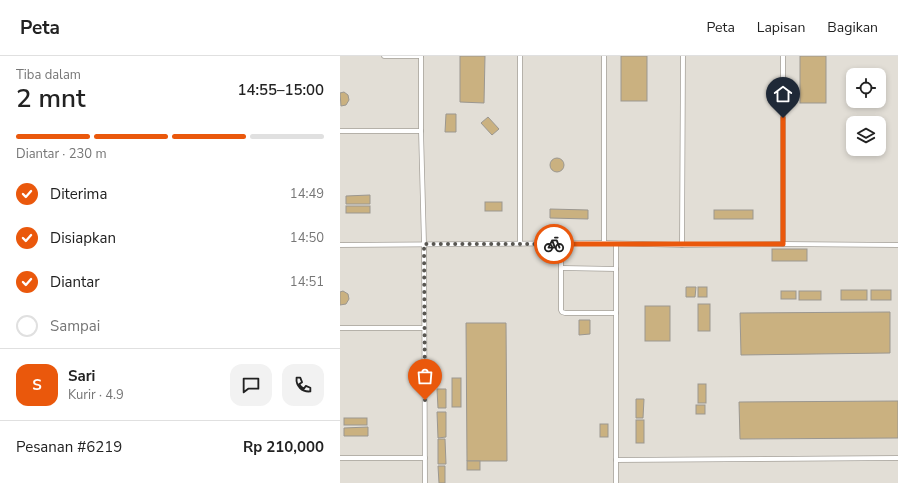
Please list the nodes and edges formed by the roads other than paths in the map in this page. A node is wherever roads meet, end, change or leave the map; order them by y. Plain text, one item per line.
1 (384, 56) edge
2 (421, 56) edge
3 (520, 56) edge
4 (604, 56) edge
5 (683, 56) edge
6 (783, 56) edge
7 (340, 131) edge
8 (421, 131) junction
9 (604, 243) junction
10 (424, 244) junction
11 (520, 244) junction
12 (561, 244) junction
13 (616, 244) junction
14 (783, 244) junction
15 (340, 245) edge
16 (682, 245) junction
17 (898, 245) edge
18 (562, 268) junction
19 (616, 269) junction
20 (616, 313) junction
21 (340, 328) edge
22 (424, 328) junction
23 (340, 458) edge
24 (425, 458) junction
25 (898, 458) edge
26 (616, 460) junction
27 (425, 483) edge
28 (616, 483) edge

1 - 2 lane
2 - 8 lane
3 - 11 lane
4 - 9 lane
5 - 16 lane
6 - 14 lane
7 - 8 lane
8 - 10 lane
9 - 12 lane
9 - 13 lane
10 - 11 lane
10 - 15 lane
10 - 22 lane
11 - 12 lane
12 - 18 lane
13 - 16 lane
13 - 19 lane
14 - 16 lane
14 - 17 lane
18 - 19 lane
18 - 20 lane
19 - 20 lane
20 - 26 lane
21 - 22 lane
22 - 24 lane
23 - 24 lane
24 - 27 lane
25 - 26 lane
26 - 28 lane

